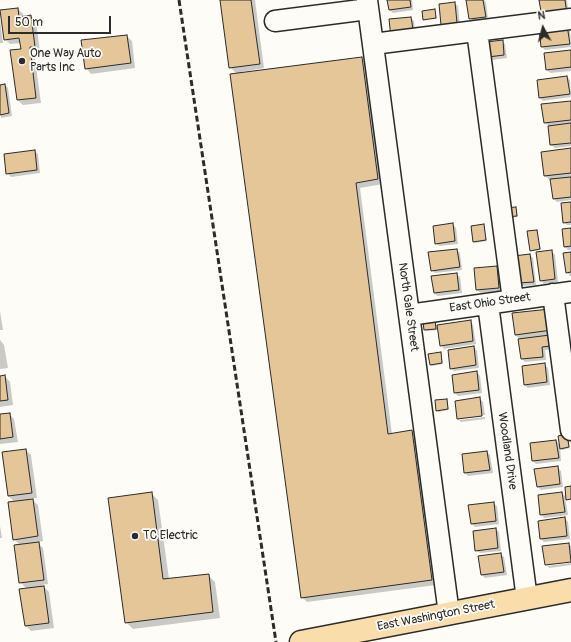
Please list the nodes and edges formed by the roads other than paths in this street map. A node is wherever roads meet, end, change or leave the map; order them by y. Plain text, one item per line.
1 (368, 4) edge
2 (571, 19) edge
3 (275, 21) dead end
4 (477, 31) junction
5 (373, 44) junction
6 (562, 293) edge
7 (513, 300) junction
8 (488, 304) junction
9 (409, 315) junction
10 (571, 430) edge
11 (571, 590) edge
12 (527, 599) junction
13 (449, 614) junction
14 (301, 642) edge

1 - 3 street
1 - 5 street, North Gale Street
2 - 4 street
4 - 5 street
4 - 7 street
5 - 9 street, North Gale Street
6 - 7 street, East Ohio Street
6 - 10 street
7 - 8 street, East Ohio Street
8 - 9 street, East Ohio Street
8 - 12 street, Woodland Drive
9 - 13 street, North Gale Street
11 - 12 main road, East Washington Street
12 - 13 main road, East Washington Street
13 - 14 main road, East Washington Street

